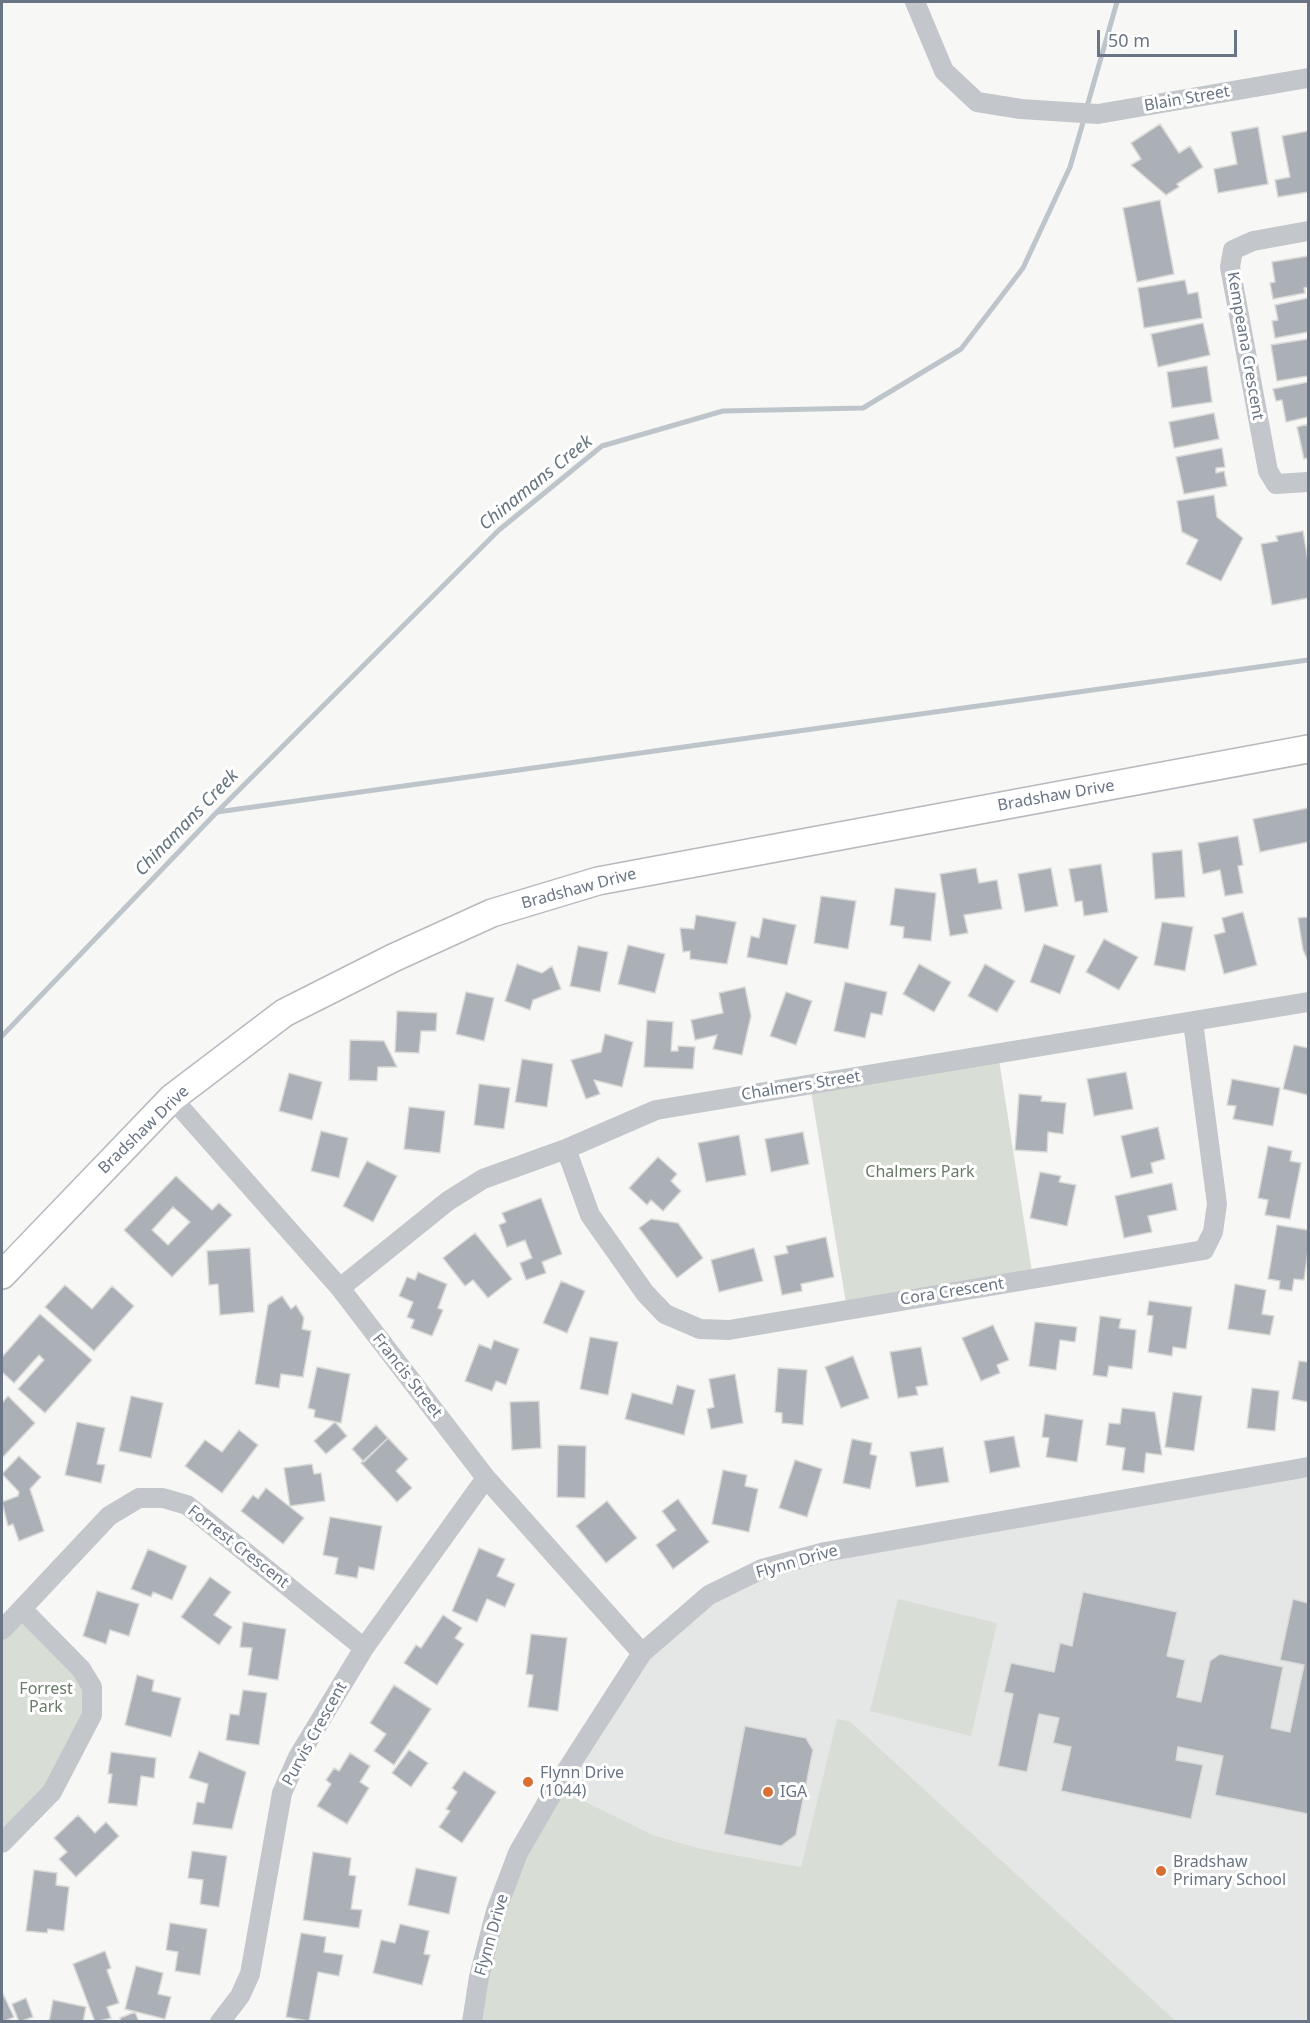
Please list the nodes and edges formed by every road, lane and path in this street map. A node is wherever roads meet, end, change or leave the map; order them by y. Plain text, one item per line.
1 (915, 2) edge
2 (1308, 78) edge
3 (1308, 231) edge
4 (1308, 482) edge
5 (1308, 749) edge
6 (1308, 1002) edge
7 (1193, 1022) junction
8 (172, 1098) junction
9 (566, 1149) junction
10 (2, 1275) edge
11 (340, 1288) junction
12 (1308, 1467) edge
13 (486, 1478) junction
14 (22, 1609) junction
15 (2, 1630) edge
16 (364, 1648) junction
17 (642, 1653) junction
18 (2, 1844) edge
19 (220, 2022) edge
20 (472, 2022) edge

1 - 2 street, Blain Street
3 - 4 street, Kempeana Crescent
5 - 8 street, Bradshaw Drive
6 - 7 street, Chalmers Street
7 - 9 street, Chalmers Street
7 - 9 street, Cora Crescent
8 - 10 street, Bradshaw Drive
8 - 11 street, Francis Street
9 - 11 street, Chalmers Street
11 - 13 street, Francis Street
12 - 17 street, Flynn Drive
13 - 16 street, Purvis Crescent
13 - 17 street, Francis Street
14 - 15 street, Forrest Crescent
14 - 16 street, Forrest Crescent
14 - 18 street
16 - 19 street, Purvis Crescent
17 - 20 street, Flynn Drive

